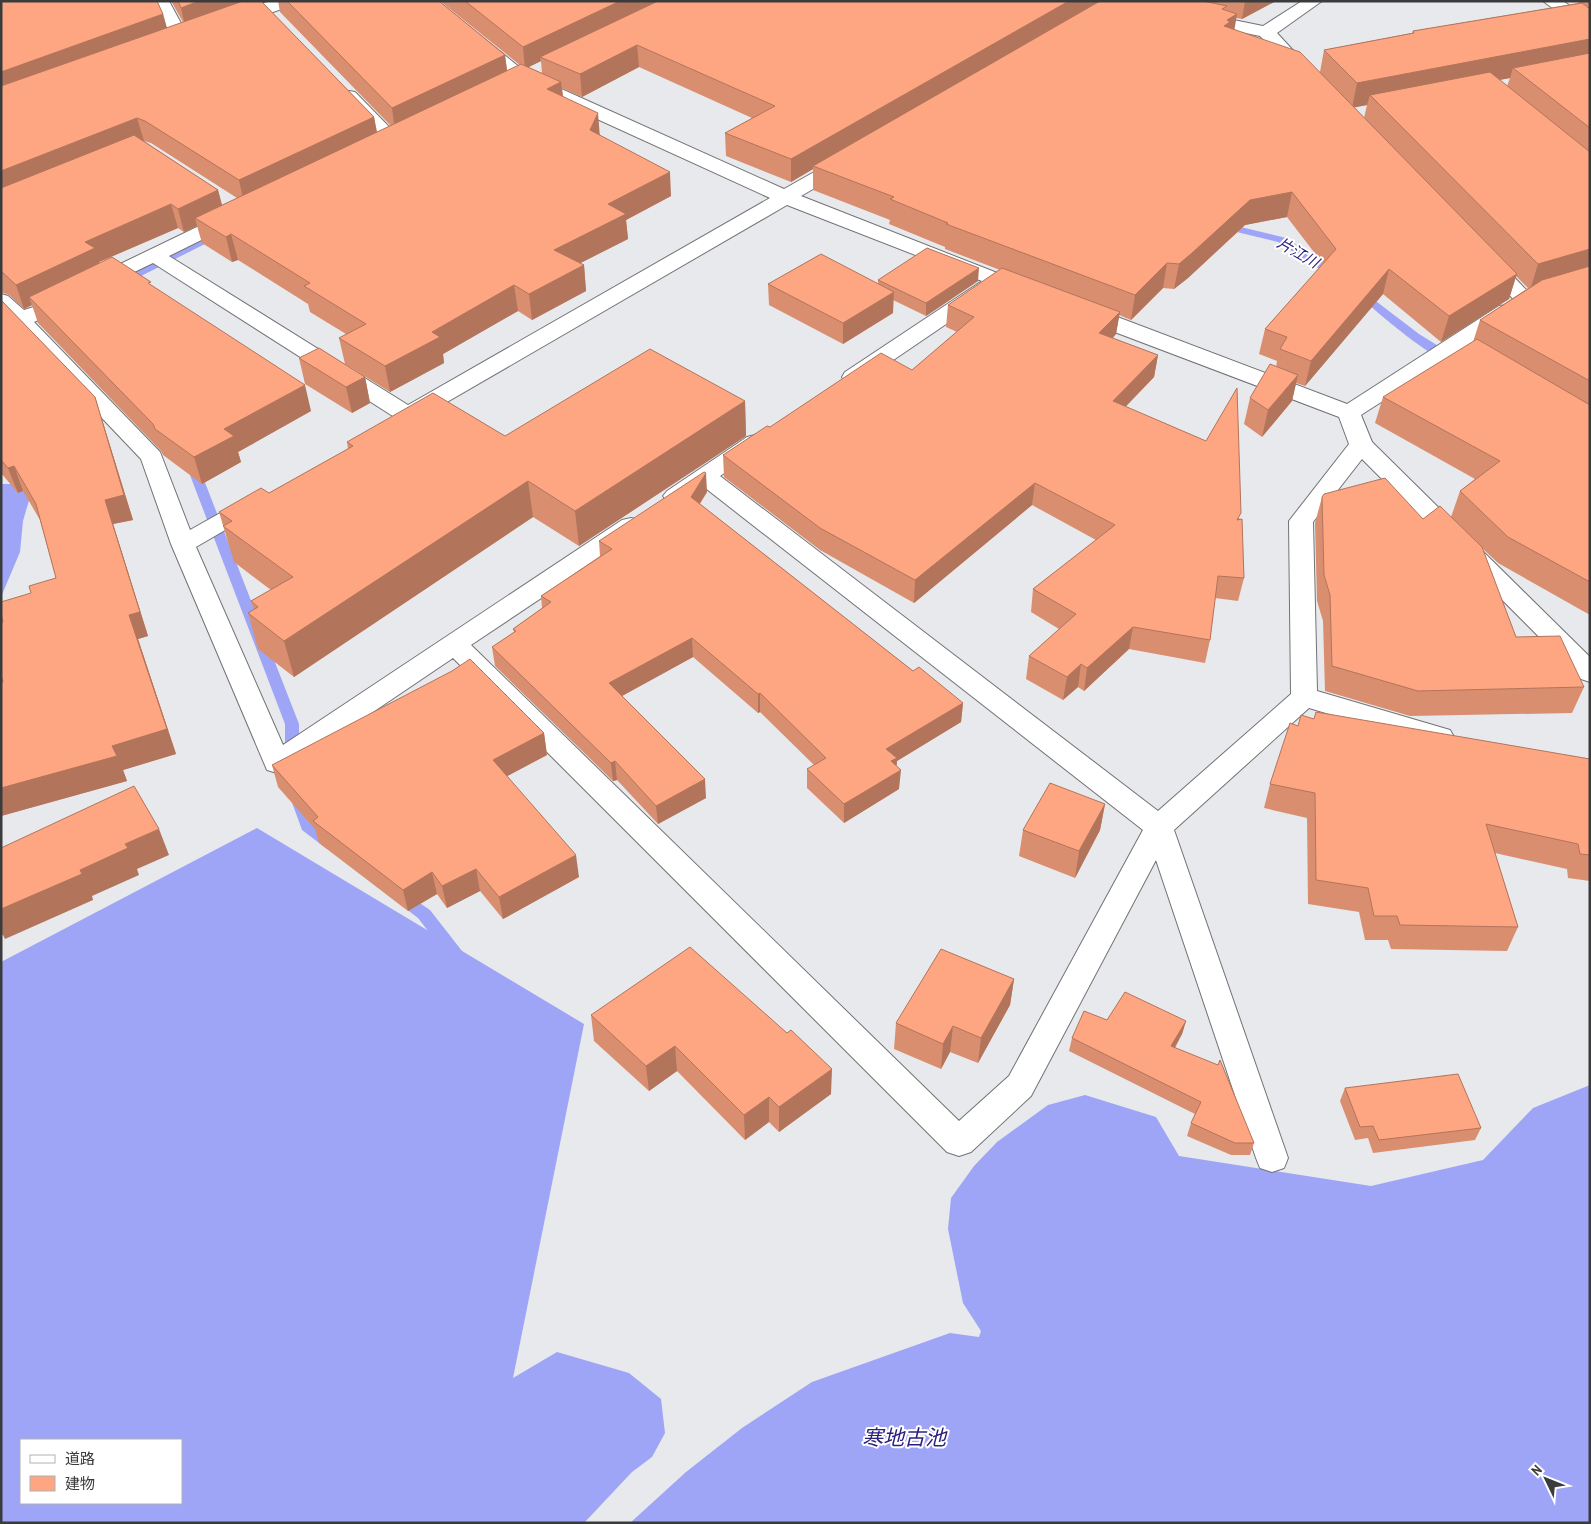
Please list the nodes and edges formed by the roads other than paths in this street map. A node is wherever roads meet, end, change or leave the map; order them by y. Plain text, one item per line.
1 (160, 1) edge
2 (287, 1) edge
3 (426, 1) edge
4 (1314, 1) edge
5 (1551, 1) edge
6 (265, 9) junction
7 (1180, 14) edge
8 (278, 23) edge
9 (218, 25) edge
10 (1590, 28) edge
11 (1266, 32) junction
12 (162, 45) edge
13 (1314, 81) edge
14 (338, 85) edge
15 (409, 132) edge
16 (392, 141) junction
17 (374, 150) edge
18 (862, 152) edge
19 (785, 197) junction
20 (239, 208) edge
21 (1471, 243) edge
22 (163, 261) junction
23 (1, 300) edge
24 (1062, 304) edge
25 (21, 320) junction
26 (835, 389) edge
27 (1349, 413) junction
28 (770, 432) edge
29 (1361, 445) junction
30 (705, 476) junction
31 (274, 492) edge
32 (183, 544) junction
33 (454, 644) junction
34 (1590, 673) edge
35 (1304, 697) junction
36 (1470, 746) edge
37 (1159, 827) junction
38 (1272, 1158) dead end

1 - 12 street
2 - 6 street
3 - 19 street
4 - 11 street
5 - 10 street
6 - 8 street
6 - 9 street
7 - 11 street
11 - 13 street
14 - 16 street
15 - 16 street
16 - 17 street
18 - 19 street
19 - 22 street
19 - 26 street
20 - 22 street
21 - 27 street
22 - 25 street
23 - 25 street
24 - 27 street
25 - 32 street
27 - 29 street
28 - 30 street
29 - 34 street
29 - 35 street
30 - 33 street
30 - 37 street
31 - 32 street
32 - 33 street
33 - 37 street
35 - 36 street
35 - 37 street
37 - 38 street

